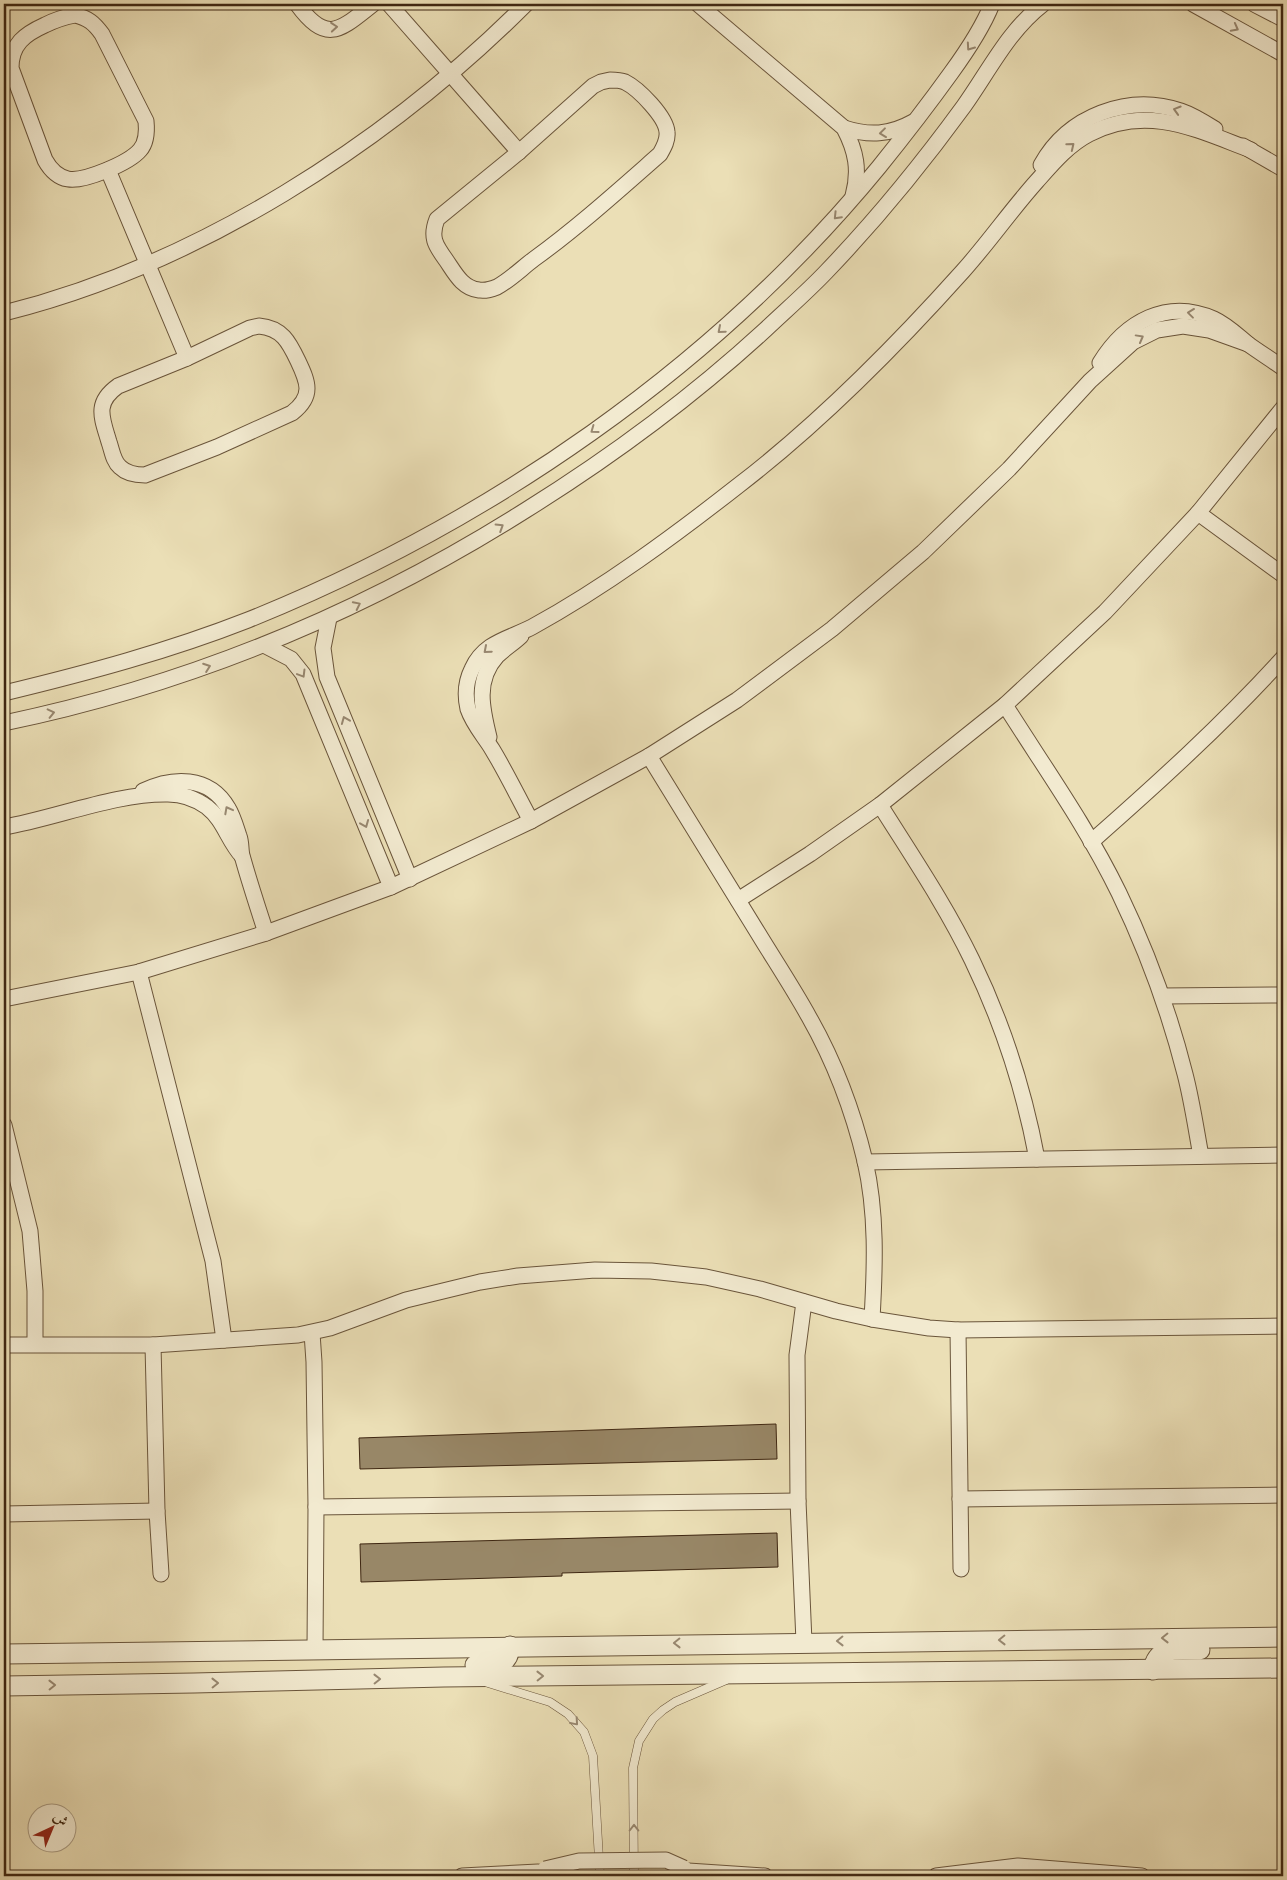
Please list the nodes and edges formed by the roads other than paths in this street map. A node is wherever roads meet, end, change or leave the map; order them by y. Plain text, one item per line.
1 (298, 4) edge
2 (373, 4) edge
3 (389, 4) edge
4 (526, 4) edge
5 (698, 4) edge
6 (992, 4) edge
7 (1043, 4) edge
8 (1193, 4) edge
9 (1254, 4) edge
10 (1283, 19) edge
11 (1283, 54) edge
12 (450, 74) junction
13 (918, 119) junction
14 (844, 128) junction
15 (519, 152) junction
16 (1283, 169) edge
17 (108, 170) junction
18 (852, 199) junction
19 (148, 265) junction
20 (4, 313) edge
21 (187, 358) junction
22 (1283, 368) edge
23 (1283, 408) edge
24 (1198, 513) junction
25 (1283, 575) edge
26 (329, 618) junction
27 (264, 645) junction
28 (1283, 658) edge
29 (4, 693) edge
30 (1005, 705) junction
31 (4, 723) edge
32 (357, 750) junction
33 (649, 756) junction
34 (338, 758) junction
35 (880, 805) junction
36 (531, 821) junction
37 (4, 827) edge
38 (1091, 842) junction
39 (410, 879) junction
40 (391, 887) junction
41 (738, 900) junction
42 (266, 933) junction
43 (139, 972) junction
44 (1283, 995) edge
45 (1162, 996) junction
46 (4, 999) edge
47 (4, 1125) edge
48 (1283, 1155) edge
49 (1201, 1156) junction
50 (1037, 1159) junction
51 (865, 1162) junction
52 (804, 1302) junction
53 (872, 1319) junction
54 (1283, 1326) edge
55 (958, 1330) junction
56 (312, 1333) junction
57 (224, 1340) junction
58 (35, 1344) junction
59 (4, 1345) edge
60 (153, 1345) junction
61 (1283, 1495) edge
62 (960, 1499) junction
63 (798, 1501) junction
64 (316, 1507) junction
65 (157, 1511) junction
66 (4, 1514) edge
67 (961, 1569) dead end
68 (160, 1574) dead end
69 (1283, 1636) edge
70 (1244, 1637) junction
71 (804, 1642) junction
72 (510, 1646) junction
73 (314, 1650) junction
74 (4, 1654) edge
75 (1283, 1668) edge
76 (1153, 1670) junction
77 (738, 1674) junction
78 (444, 1677) junction
79 (467, 1677) junction
80 (4, 1686) edge
81 (546, 1873) edge
82 (683, 1873) edge
83 (462, 1876) edge
84 (600, 1876) edge
85 (634, 1876) edge
86 (764, 1876) edge
87 (936, 1876) edge
88 (1142, 1876) edge

1 -> 2 street
3 - 12 street
4 - 12 street
5 - 14 street
6 -> 13 street
26 -> 7 street
8 -> 11 street
9 - 10 street
12 - 15 street
12 - 19 street
13 -> 14 street
13 - 18 street
14 - 18 street
15 - 15 street
16 - 36 street
17 - 17 street
17 - 19 street
18 -> 29 street
19 - 20 street
19 - 21 street
21 - 21 street
22 - 33 street
23 - 24 street
24 - 25 street
24 - 30 street
26 - 27 street
32 -> 26 street
31 -> 27 street
27 -> 34 street
28 - 38 street
30 - 35 street
30 - 38 street
32 - 34 street
32 - 39 street
33 - 36 street
33 - 41 street
34 -> 40 street
35 - 41 street
35 - 50 street
36 - 39 street
37 - 42 street
38 - 45 street
39 - 40 street
40 - 42 street
41 - 51 street
42 - 43 street
43 - 46 street
43 - 57 street
44 - 45 street
45 - 49 street
47 - 58 street
48 - 49 street
49 - 50 street
50 - 51 street
51 - 53 street
52 - 53 street
52 - 56 street
52 - 63 street
53 - 55 street
54 - 55 street
55 - 62 street
56 - 57 street
56 - 64 street
57 - 60 street
58 - 59 street
58 - 60 street
60 - 65 street
61 - 62 street
62 - 67 street
63 - 64 street
63 - 71 street
64 - 73 street
65 - 66 street
65 - 68 street
69 - 70 street
70 -> 71 street
70 - 76 street
71 -> 72 street
72 - 73 street
72 - 78 street
73 - 74 street
75 - 76 street
76 - 77 street
79 -> 77 street
85 -> 77 lane
78 - 79 street
80 -> 78 street
79 -> 84 lane
81 - 82 street, bridge
81 - 83 street
82 - 86 street
87 - 88 street

